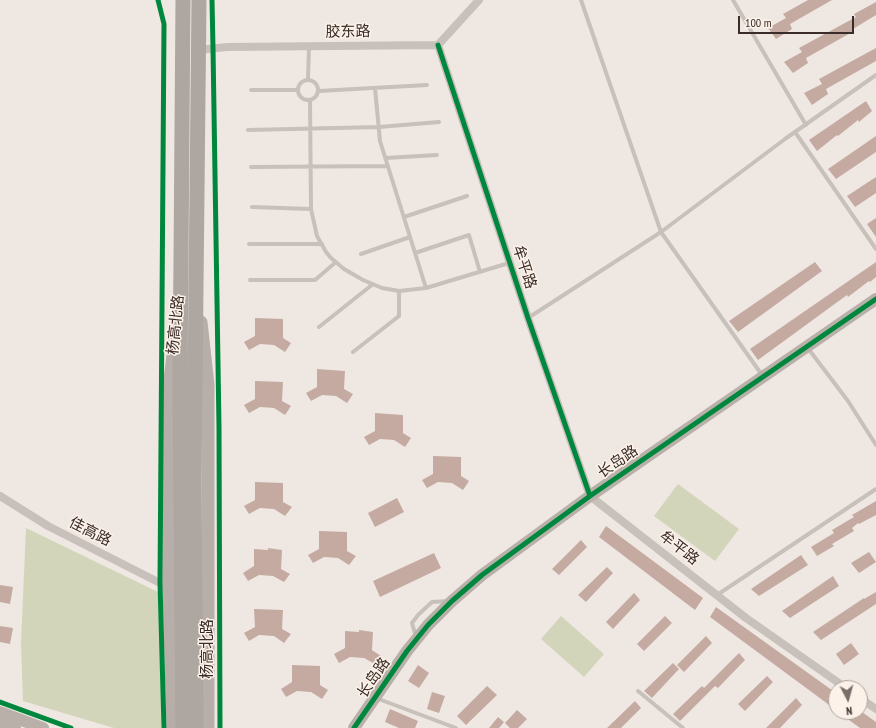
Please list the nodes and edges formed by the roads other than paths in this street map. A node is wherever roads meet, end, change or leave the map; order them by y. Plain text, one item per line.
1 (178, 0) edge
2 (183, 0) edge
3 (199, 0) edge
4 (479, 0) edge
5 (581, 0) edge
6 (733, 0) edge
7 (438, 45) junction
8 (309, 46) junction
9 (182, 50) junction
10 (199, 50) junction
11 (876, 75) edge
12 (308, 79) junction
13 (427, 85) dead end
14 (375, 88) junction
15 (251, 90) dead end
16 (298, 90) junction
17 (319, 91) junction
18 (310, 100) junction
19 (439, 122) dead end
20 (806, 125) junction
21 (379, 127) junction
22 (310, 129) junction
23 (248, 130) dead end
24 (795, 132) junction
25 (437, 155) dead end
26 (386, 158) junction
27 (310, 166) junction
28 (388, 166) junction
29 (250, 167) dead end
30 (467, 196) dead end
31 (252, 207) dead end
32 (311, 209) junction
33 (404, 217) junction
34 (661, 232) junction
35 (410, 237) junction
36 (249, 244) dead end
37 (322, 244) junction
38 (876, 249) edge
39 (415, 253) junction
40 (361, 254) dead end
41 (336, 262) junction
42 (509, 263) junction
43 (480, 272) junction
44 (250, 280) dead end
45 (181, 282) junction
46 (197, 282) junction
47 (373, 284) junction
48 (426, 288) junction
49 (399, 291) junction
50 (876, 299) edge
51 (528, 318) junction
52 (319, 328) dead end
53 (806, 347) junction
54 (353, 352) dead end
55 (763, 377) junction
56 (876, 445) edge
57 (876, 489) edge
58 (0, 496) edge
59 (590, 496) junction
60 (169, 587) junction
61 (717, 596) junction
62 (835, 680) edge
63 (638, 691) dead end
64 (375, 698) junction
65 (0, 712) edge
66 (0, 722) edge
67 (16, 728) edge
68 (43, 728) edge
69 (173, 728) edge
70 (183, 728) edge
71 (196, 728) edge
72 (208, 728) edge
73 (354, 728) edge
74 (456, 728) edge
75 (683, 728) edge

1 - 9 main road, 杨高北路
2 - 9 highway, 杨高北路
3 - 10 highway, 杨高北路
4 - 7 street
5 - 34 lane
6 - 20 lane
7 - 8 street, 胶东路
7 - 42 street, 牟平路
8 - 10 street, 胶东路
8 - 12 lane
9 - 45 highway, 杨高北路
10 - 46 highway, 杨高北路
11 - 20 lane
12 - 16 lane
12 - 17 lane
13 - 14 lane
14 - 17 lane
14 - 21 lane
15 - 16 lane
16 - 18 lane
17 - 18 lane
18 - 22 lane
19 - 21 lane
20 - 24 lane
21 - 22 lane
21 - 26 lane
22 - 23 lane
22 - 27 lane
24 - 34 lane
24 - 38 lane
25 - 26 lane
26 - 28 lane
27 - 28 lane
27 - 29 lane
27 - 32 lane
28 - 33 lane
30 - 33 lane
31 - 32 lane
32 - 37 lane
33 - 35 lane
34 - 51 lane
34 - 55 lane
35 - 39 lane
35 - 40 lane
36 - 37 lane
37 - 41 lane
39 - 43 lane
39 - 48 lane
41 - 44 lane
41 - 47 lane
42 - 43 lane
42 - 51 street, 牟平路
43 - 48 lane
45 - 60 main road, 杨高北路
45 - 70 highway, 杨高北路
46 - 71 highway, 杨高北路
46 - 72 main road, 杨高北路
47 - 49 lane
47 - 52 lane
48 - 49 lane
49 - 54 lane
50 - 53 street, 长岛路
51 - 59 street, 牟平路
53 - 55 street, 长岛路
53 - 56 lane
55 - 59 street, 长岛路
57 - 61 lane
58 - 60 street, 佳高路
59 - 61 street, 牟平路
59 - 64 street, 长岛路
60 - 69 main road, 杨高北路
61 - 62 street, 牟平路
63 - 75 lane
64 - 73 street, 长岛路
64 - 74 lane
65 - 68 street
66 - 67 street

